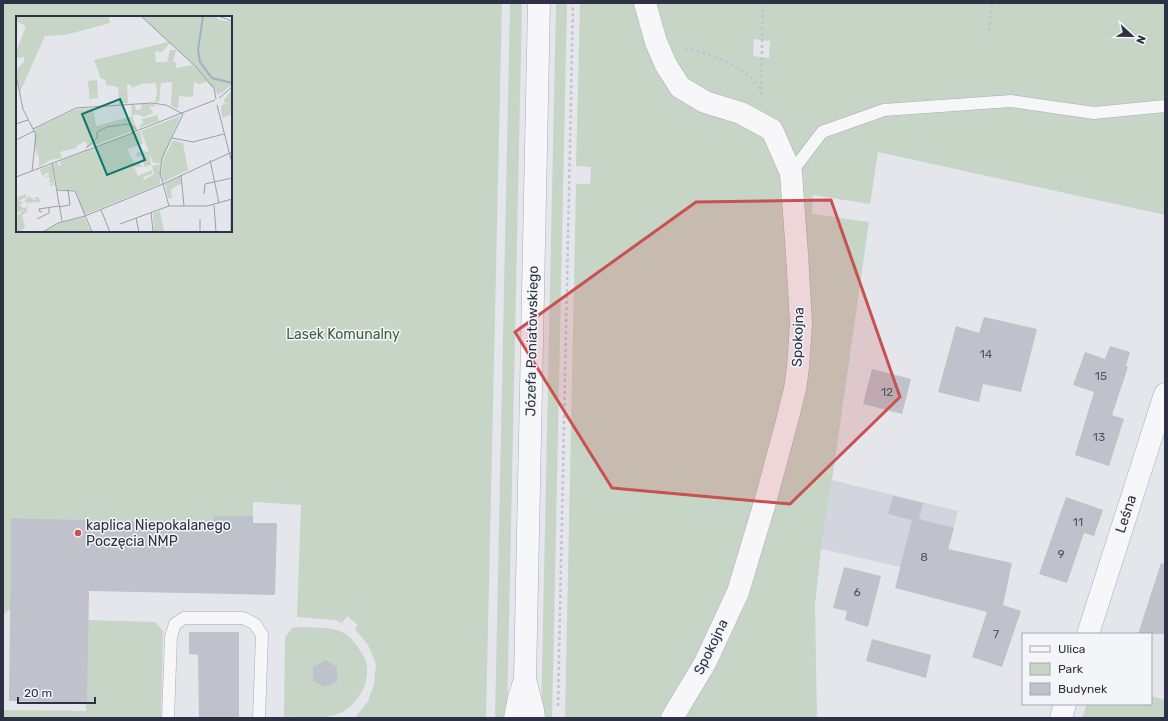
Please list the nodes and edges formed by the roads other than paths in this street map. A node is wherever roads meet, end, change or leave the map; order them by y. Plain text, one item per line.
1 (540, 3) edge
2 (645, 3) edge
3 (1165, 106) edge
4 (791, 172) junction
5 (1165, 394) edge
6 (1088, 633) edge
7 (525, 679) junction
8 (1065, 705) edge
9 (168, 718) edge
10 (259, 718) edge
11 (515, 718) edge
12 (534, 718) edge
13 (672, 718) edge
14 (1061, 718) edge

1 - 7 street, Józefa Poniatowskiego
2 - 4 street, Spokojna
3 - 4 lane
4 - 13 street, Spokojna
5 - 6 street, Leśna
7 - 11 street, Józefa Poniatowskiego
7 - 12 street, Józefa Poniatowskiego
8 - 14 street
9 - 10 lane

